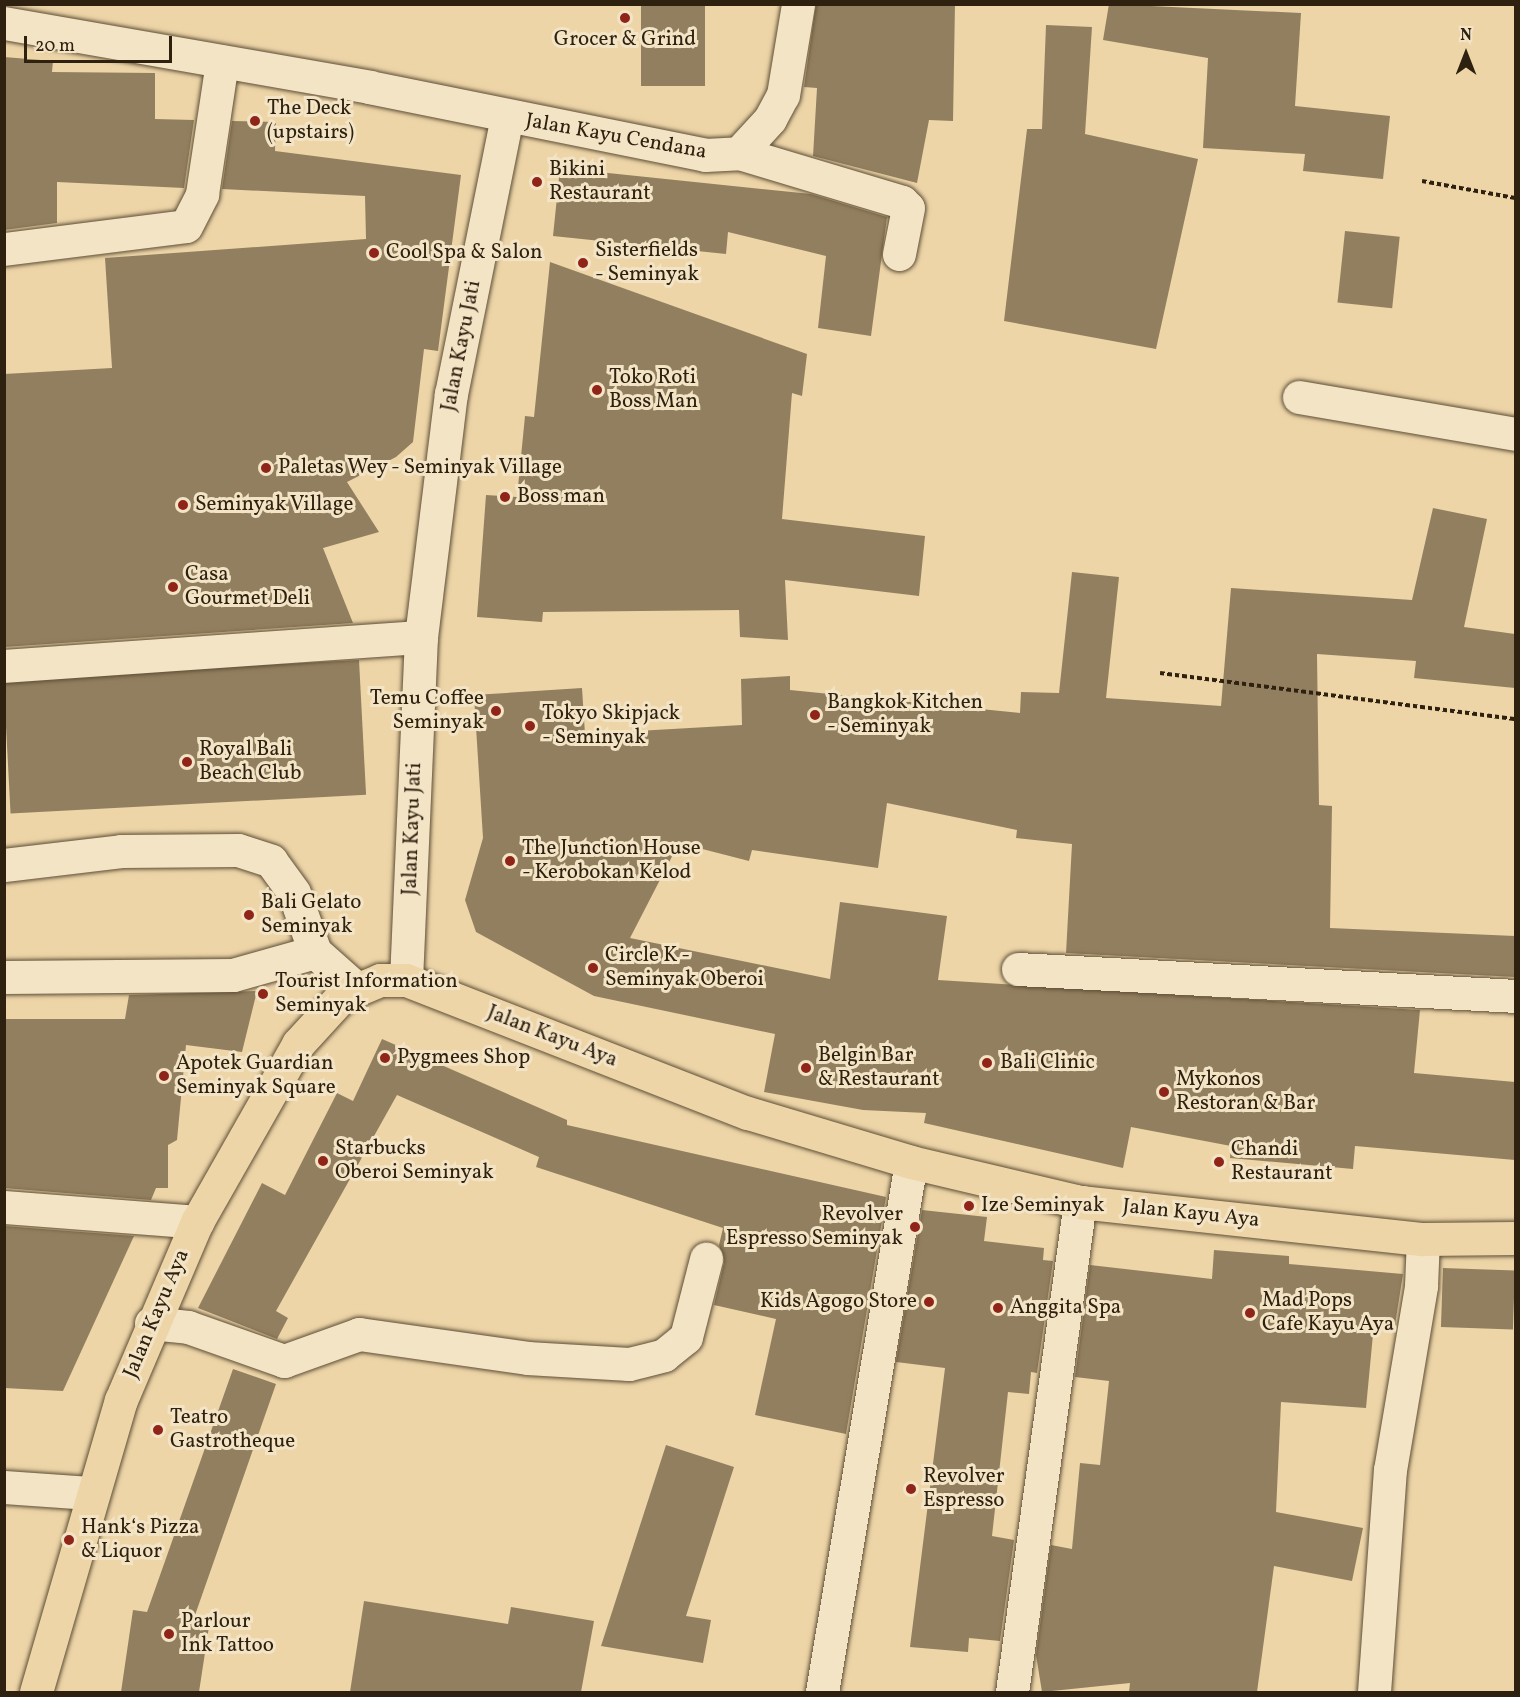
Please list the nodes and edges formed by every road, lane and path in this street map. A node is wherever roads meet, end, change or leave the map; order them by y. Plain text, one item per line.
1 (798, 4) edge
2 (4, 23) edge
3 (222, 61) junction
4 (507, 117) junction
5 (739, 153) junction
6 (1422, 181) dead end
7 (1515, 198) edge
8 (4, 249) edge
9 (899, 254) dead end
10 (1299, 397) dead end
11 (1515, 434) edge
12 (421, 638) junction
13 (4, 666) edge
14 (1160, 673) dead end
15 (1515, 719) edge
16 (4, 865) edge
17 (315, 952) junction
18 (1018, 969) dead end
19 (4, 977) edge
20 (406, 980) junction
21 (357, 989) junction
22 (1515, 996) edge
23 (911, 1162) junction
24 (1080, 1202) junction
25 (4, 1208) edge
26 (197, 1222) junction
27 (1515, 1238) edge
28 (1423, 1239) junction
29 (706, 1259) dead end
30 (151, 1323) junction
31 (4, 1486) edge
32 (90, 1493) junction
33 (36, 1692) edge
34 (822, 1692) edge
35 (1012, 1692) edge
36 (1374, 1692) edge

1 - 5 street
2 - 3 street
3 - 4 street
3 - 8 street
4 - 5 street, Jalan Kayu Cendana
4 - 12 street, Jalan Kayu Jati
5 - 9 street, Jalan Kayu Cendana
6 - 7 path
10 - 11 street
12 - 13 street
12 - 20 street, Jalan Kayu Jati
14 - 15 path
16 - 17 street
17 - 19 street
17 - 21 street
18 - 22 street
20 - 21 main road, Jalan Kayu Aya
20 - 23 main road, Jalan Kayu Aya
21 - 26 main road, Jalan Kayu Aya
23 - 24 main road, Jalan Kayu Aya
23 - 34 street
24 - 28 main road, Jalan Kayu Aya
24 - 35 street
25 - 26 street
26 - 30 main road, Jalan Kayu Aya
27 - 28 main road, Jalan Kayu Aya
28 - 36 street
29 - 30 street
30 - 32 main road, Jalan Kayu Aya
31 - 32 street
32 - 33 main road, Jalan Kayu Aya

